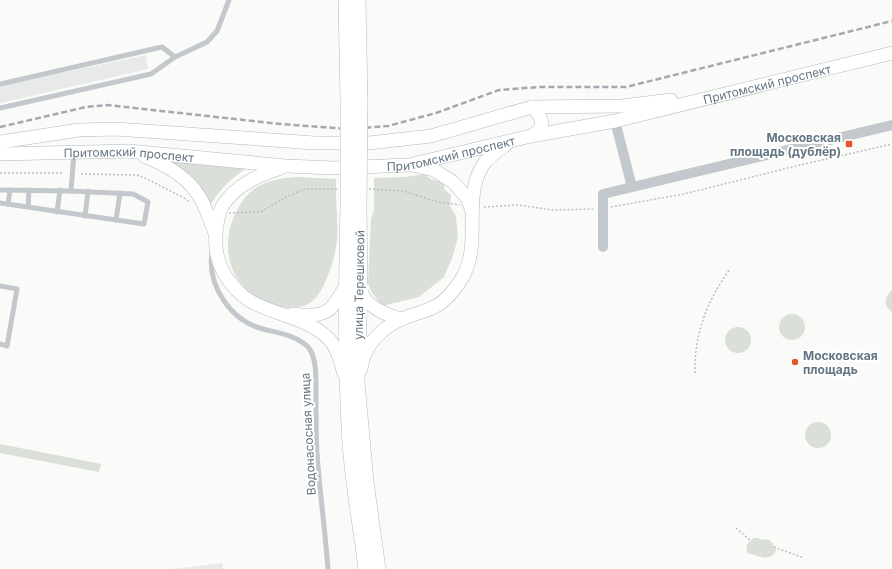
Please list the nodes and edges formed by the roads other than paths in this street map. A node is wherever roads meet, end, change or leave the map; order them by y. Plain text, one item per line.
1 (229, 0) edge
2 (346, 0) edge
3 (358, 0) edge
4 (892, 46) edge
5 (892, 53) edge
6 (175, 57) junction
7 (0, 84) edge
8 (354, 102) junction
9 (532, 107) junction
10 (0, 108) edge
11 (615, 121) junction
12 (892, 125) edge
13 (79, 130) junction
14 (532, 136) junction
15 (513, 140) junction
16 (0, 142) edge
17 (129, 151) junction
18 (74, 152) junction
19 (0, 154) edge
20 (409, 165) junction
21 (286, 166) junction
22 (632, 187) junction
23 (0, 190) edge
24 (10, 190) junction
25 (29, 190) junction
26 (60, 190) junction
27 (71, 190) junction
28 (88, 191) junction
29 (120, 193) junction
30 (0, 203) edge
31 (8, 204) junction
32 (28, 207) junction
33 (476, 210) junction
34 (57, 212) junction
35 (85, 216) junction
36 (116, 220) junction
37 (215, 233) junction
38 (603, 247) dead end
39 (0, 286) edge
40 (353, 287) junction
41 (271, 311) junction
42 (401, 319) junction
43 (0, 344) edge
44 (352, 383) junction
45 (328, 569) edge
46 (366, 569) edge
47 (378, 569) edge

1 - 6 lane
2 - 8 main road, улица Терешковой
3 - 8 main road, улица Терешковой
4 - 9 main road, Притомский проспект
5 - 11 main road, Притомский проспект
6 - 7 lane
6 - 10 lane
8 - 40 main road, улица Терешковой, bridge
9 - 13 main road, Притомский проспект
9 - 14 main road
11 - 14 main road, Притомский проспект
11 - 22 street
12 - 22 street
13 - 16 main road, Притомский проспект
13 - 18 main road
14 - 15 main road, Притомский проспект
15 - 20 main road, Притомский проспект
15 - 33 main road
17 - 18 main road, Притомский проспект
17 - 21 main road, Притомский проспект
17 - 37 main road
18 - 19 main road, Притомский проспект
18 - 27 lane
20 - 21 main road, Притомский проспект
20 - 33 main road
21 - 37 main road
22 - 38 street
23 - 24 lane
24 - 25 lane
24 - 31 lane
25 - 26 lane
25 - 32 lane
26 - 27 lane
26 - 34 lane
27 - 28 lane
28 - 29 lane
28 - 35 lane
29 - 36 lane
29 - 36 lane
30 - 31 lane
31 - 32 lane
32 - 34 lane
33 - 42 main road
34 - 35 lane
35 - 36 lane
37 - 41 main road
37 - 45 lane, Водонасосная улица
39 - 43 lane
40 - 41 main road
40 - 42 main road
40 - 44 main road, улица Терешковой
41 - 44 main road
42 - 44 main road
44 - 46 main road, улица Терешковой
44 - 47 main road, улица Терешковой

